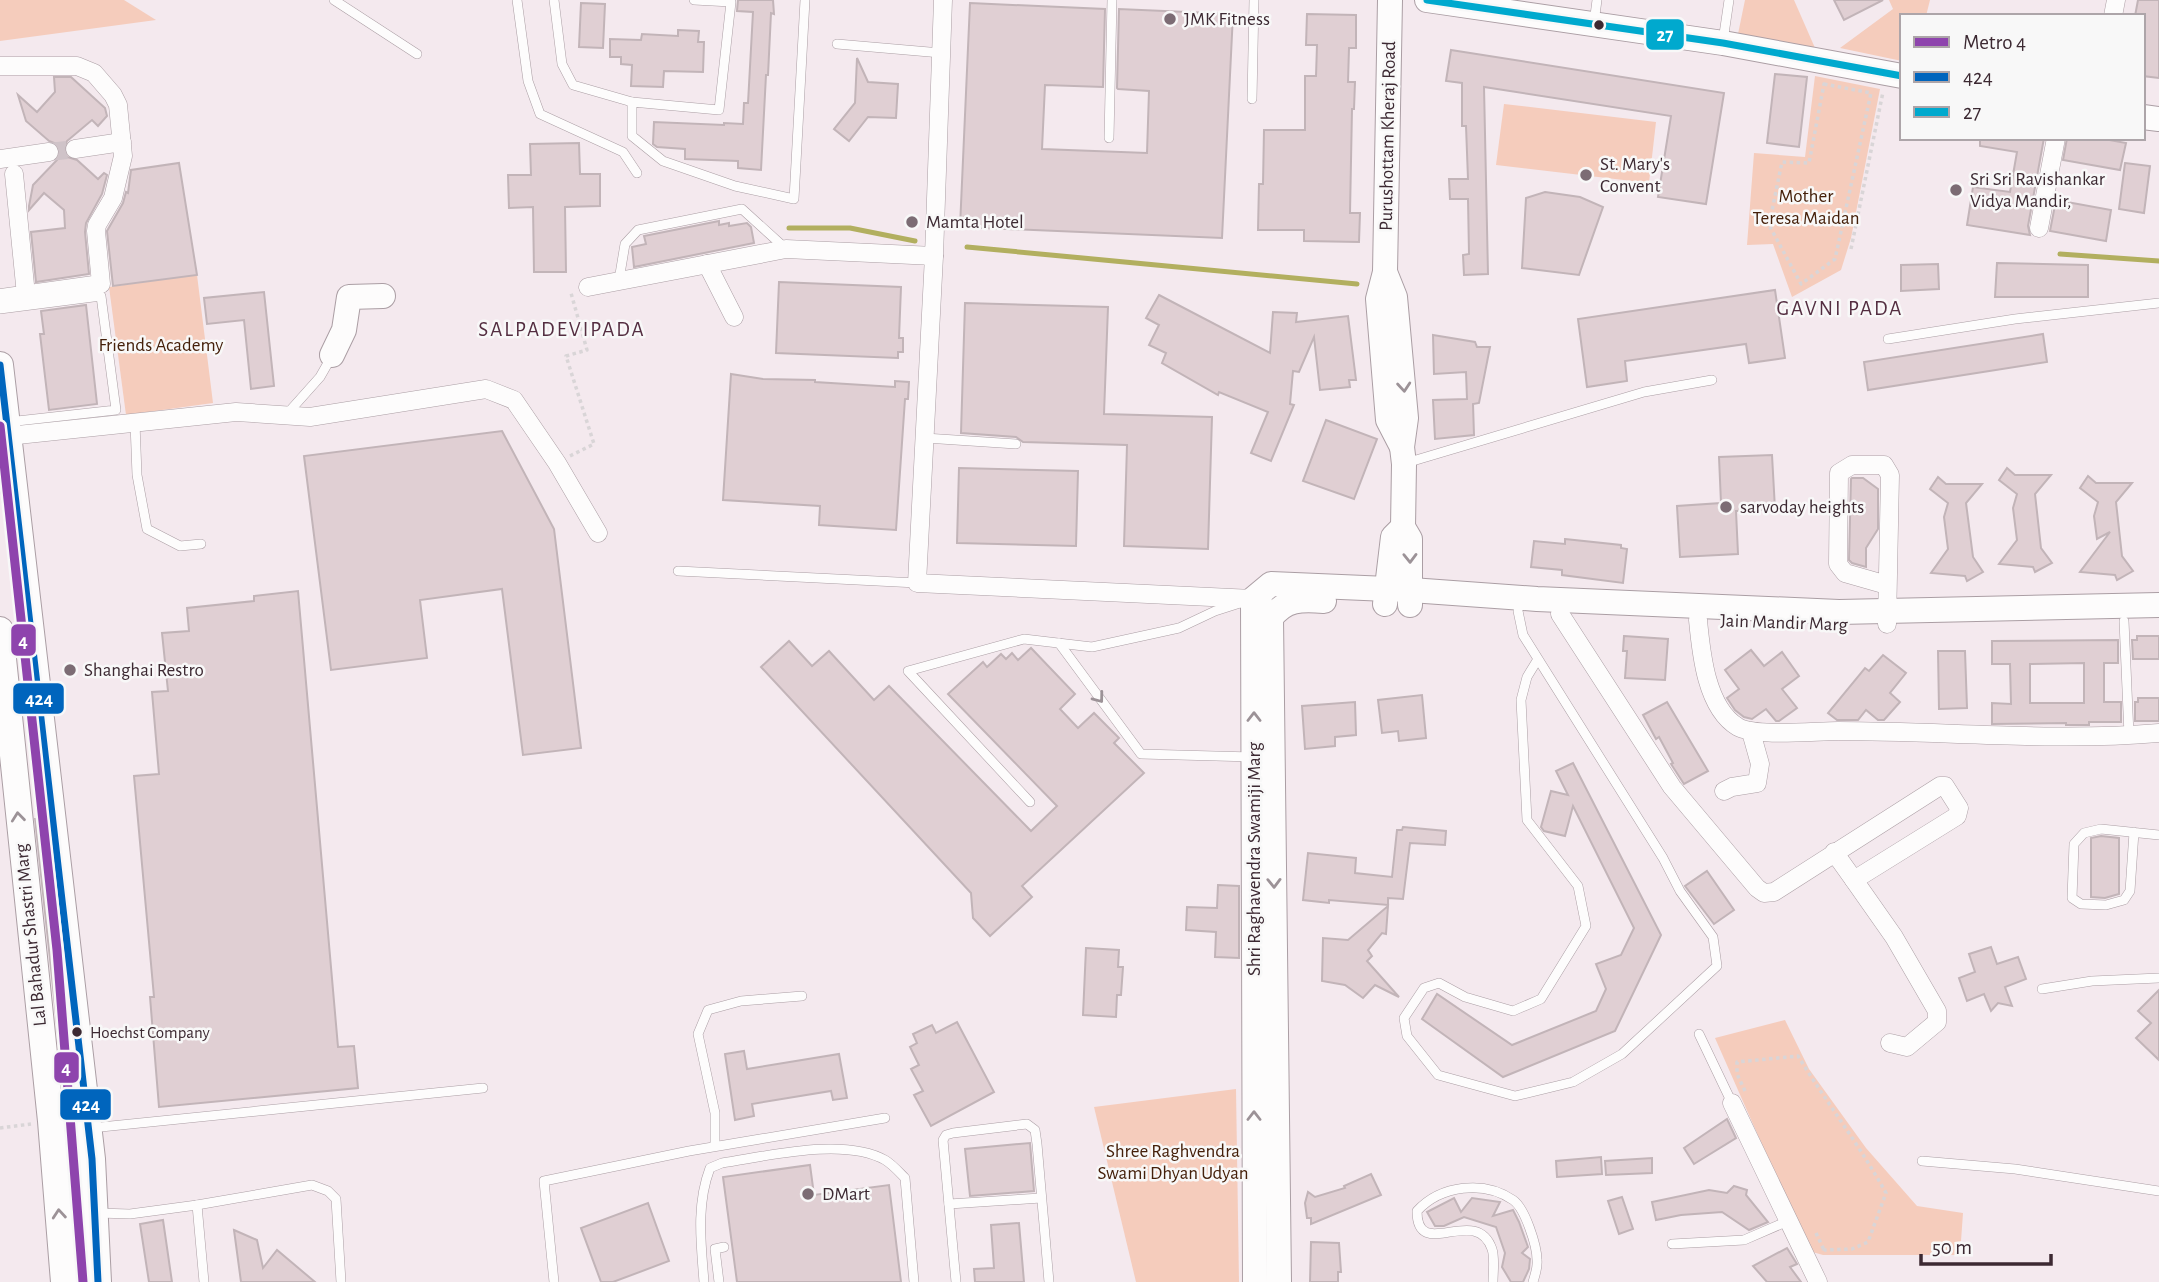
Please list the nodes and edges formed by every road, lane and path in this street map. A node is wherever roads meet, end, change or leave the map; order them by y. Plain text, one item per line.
1 (334, 0) edge
2 (517, 0) edge
3 (554, 0) edge
4 (694, 0) edge
5 (805, 0) edge
6 (943, 0) edge
7 (1112, 0) edge
8 (1254, 0) edge
9 (1390, 0) edge
10 (1427, 0) edge
11 (1729, 0) edge
12 (1595, 12) edge
13 (1723, 43) junction
14 (837, 44) dead end
15 (941, 53) junction
16 (417, 54) dead end
17 (0, 66) edge
18 (1894, 74) edge
19 (1871, 93) joint
20 (1252, 99) dead end
21 (632, 102) junction
22 (1109, 138) dead end
23 (2056, 140) edge
24 (122, 142) junction
25 (75, 149) tunnel mouth
26 (49, 152) tunnel mouth
27 (0, 159) edge
28 (637, 173) dead end
29 (14, 174) dead end
30 (2039, 228) dead end
31 (786, 249) junction
32 (1851, 249) dead end
33 (934, 256) junction
34 (707, 264) junction
35 (619, 280) junction
36 (589, 287) joint
37 (26, 295) junction
38 (383, 296) dead end
39 (0, 298) edge
40 (2159, 303) edge
41 (0, 309) edge
42 (734, 317) dead end
43 (1888, 339) dead end
44 (332, 355) joint
45 (0, 365) edge
46 (1712, 380) dead end
47 (286, 416) junction
48 (135, 423) junction
49 (7, 429) junction
50 (925, 438) junction
51 (1016, 444) dead end
52 (1403, 455) junction
53 (557, 463) junction
54 (6, 472) edge
55 (598, 534) dead end
56 (201, 544) dead end
57 (678, 571) dead end
58 (918, 583) junction
59 (1887, 585) junction
60 (1320, 593) junction
61 (1398, 597) junction
62 (1253, 599) junction
63 (1280, 606) junction
64 (2159, 606) edge
65 (1538, 609) junction
66 (1673, 612) junction
67 (1739, 615) junction
68 (2055, 615) junction
69 (1887, 618) junction
70 (1698, 620) junction
71 (2159, 620) edge
72 (2124, 621) junction
73 (0, 630) edge
74 (0, 636) edge
75 (1059, 643) junction
76 (1538, 659) junction
77 (1751, 732) junction
78 (2159, 733) edge
79 (2129, 736) junction
80 (1260, 751) junction
81 (1724, 791) dead end
82 (1030, 802) dead end
83 (2134, 832) junction
84 (2159, 835) edge
85 (1834, 852) junction
86 (1854, 880) junction
87 (2159, 978) edge
88 (2042, 989) dead end
89 (802, 996) dead end
90 (1699, 1034) dead end
91 (1890, 1043) dead end
92 (483, 1088) dead end
93 (1740, 1100) junction
94 (885, 1118) dead end
95 (51, 1121) junction
96 (0, 1128) edge
97 (88, 1128) junction
98 (715, 1146) junction
99 (1922, 1161) dead end
100 (2159, 1191) edge
101 (1041, 1198) junction
102 (949, 1204) junction
103 (197, 1205) junction
104 (94, 1213) junction
105 (1788, 1220) junction
106 (1812, 1226) dead end
107 (1266, 1228) junction
108 (1672, 1244) dead end
109 (724, 1247) dead end
110 (1824, 1250) junction
111 (98, 1277) edge
112 (64, 1278) edge
113 (1817, 1279) edge
114 (204, 1282) edge
115 (341, 1282) edge
116 (554, 1282) edge
117 (704, 1282) edge
118 (719, 1282) edge
119 (914, 1282) edge
120 (956, 1282) edge
121 (1049, 1282) edge
122 (1255, 1282) edge
123 (1279, 1282) edge
124 (1493, 1282) edge
125 (1534, 1282) edge

1 - 16 lane
2 - 28 lane
3 - 21 lane
4 - 21 lane
5 - 21 lane
6 - 15 street
7 - 22 lane
8 - 20 lane
9 - 52 street, Purushottam Kheraj Road
10 - 12 street
11 - 13 lane
12 - 13 street
13 - 18 street
14 - 15 lane
15 - 33 street
17 - 24 street
18 - 32 path
19 - 19 path
23 - 30 street
24 - 25 street
24 - 37 street
26 - 27 street
29 - 37 street
31 - 33 street
31 - 34 street
31 - 35 lane
33 - 50 street
34 - 35 street
34 - 42 street
35 - 36 street
36 - 53 path
37 - 39 street
38 - 44 street
40 - 43 lane
41 - 49 lane
44 - 47 lane
45 - 49 main road, Lal Bahadur Shastri Marg
46 - 52 lane
47 - 48 street
47 - 53 street
48 - 49 street
48 - 56 lane
49 - 54 main road, Lal Bahadur Shastri Marg
50 - 51 lane
50 - 58 street
52 - 61 street, Purushottam Kheraj Road
53 - 55 street
54 - 97 main road, Lal Bahadur Shastri Marg
57 - 58 lane
58 - 62 street
59 - 59 street
59 - 69 street
60 - 61 street
60 - 62 street
60 - 63 street
61 - 65 street, Jain Mandir Marg
62 - 63 street
62 - 75 lane
80 -> 62 street, Shri Raghavendra Swamiji Marg
63 - 80 street, Shri Raghavendra Swamiji Marg
64 - 68 street, Jain Mandir Marg
65 - 66 street, Jain Mandir Marg
65 - 76 lane
65 - 85 street
66 - 67 street, Jain Mandir Marg
66 - 70 street, Jain Mandir Marg
67 - 69 street, Jain Mandir Marg
67 - 70 street, Jain Mandir Marg
68 - 69 street, Jain Mandir Marg
68 - 72 street, Jain Mandir Marg
70 - 77 street
71 - 72 street, Jain Mandir Marg
72 - 79 lane
73 - 74 main road, Lal Bahadur Shastri Marg
95 -> 74 main road, Lal Bahadur Shastri Marg
75 -> 80 lane
75 - 82 lane
76 - 76 lane
77 - 79 street
77 - 81 street
78 - 79 street
80 - 107 street, Shri Raghavendra Swamiji Marg
83 - 83 lane
83 - 84 lane
85 - 86 street
85 - 86 street
86 - 91 street
87 - 88 lane
89 - 98 lane
90 - 93 lane
92 - 97 lane
93 - 105 street
93 - 110 path
94 - 98 lane
95 - 96 path
112 -> 95 main road, Lal Bahadur Shastri Marg
97 - 104 main road, Lal Bahadur Shastri Marg
98 - 116 lane
99 - 100 lane
101 - 102 lane
101 - 102 lane
101 - 121 lane
102 - 120 lane
103 - 104 lane
103 - 114 lane
103 - 115 lane
104 - 111 main road, Lal Bahadur Shastri Marg
105 - 108 lane
105 - 113 street
106 - 110 path
107 - 122 street, Shri Raghavendra Swamiji Marg
107 - 123 street, Shri Raghavendra Swamiji Marg
109 - 118 lane
110 - 113 path
111 - 112 main road
117 - 119 lane
124 - 125 lane

